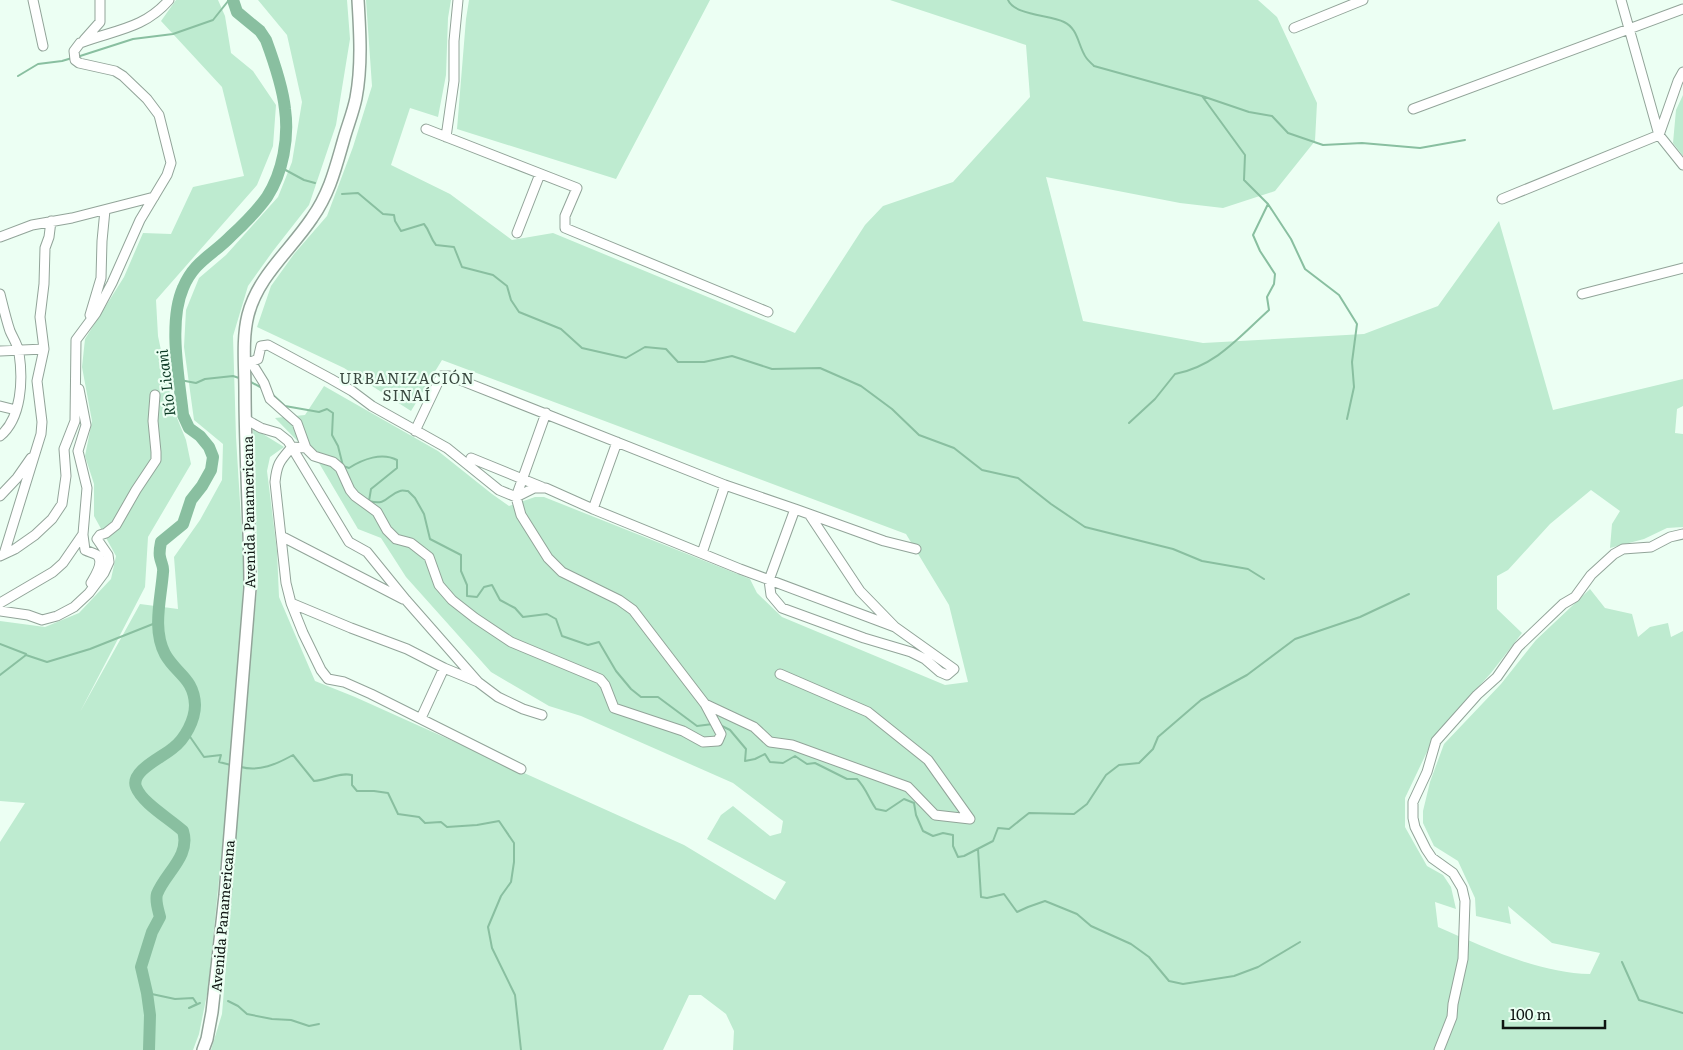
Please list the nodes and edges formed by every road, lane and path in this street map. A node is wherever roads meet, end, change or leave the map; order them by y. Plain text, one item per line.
1 (33, 0) edge
2 (100, 0) edge
3 (169, 0) edge
4 (358, 0) edge
5 (458, 0) edge
6 (1363, 0) edge
7 (1621, 0) edge
8 (1683, 9) edge
9 (1294, 28) dead end
10 (1629, 28) junction
11 (80, 43) junction
12 (44, 46) dead end
13 (1683, 72) edge
14 (1413, 109) dead end
15 (426, 129) dead end
16 (1659, 135) junction
17 (446, 137) junction
18 (1683, 166) edge
19 (540, 174) junction
20 (154, 197) junction
21 (1502, 198) dead end
22 (105, 210) junction
23 (50, 222) junction
24 (517, 234) dead end
25 (0, 237) edge
26 (1683, 268) edge
27 (0, 294) edge
28 (1582, 294) dead end
29 (768, 312) dead end
30 (88, 324) junction
31 (44, 349) junction
32 (0, 351) edge
33 (19, 351) junction
34 (247, 362) junction
35 (75, 369) junction
36 (155, 395) dead end
37 (0, 406) edge
38 (16, 410) junction
39 (546, 413) junction
40 (245, 419) junction
41 (414, 431) junction
42 (0, 436) edge
43 (617, 442) junction
44 (292, 447) junction
45 (306, 448) junction
46 (36, 451) junction
47 (470, 458) dead end
48 (522, 479) junction
49 (726, 486) junction
50 (546, 488) junction
51 (0, 496) edge
52 (516, 497) junction
53 (593, 509) junction
54 (795, 509) junction
55 (809, 514) junction
56 (83, 534) junction
57 (1683, 534) edge
58 (281, 536) junction
59 (916, 549) dead end
60 (702, 553) junction
61 (2, 555) edge
62 (769, 580) junction
63 (406, 600) junction
64 (0, 603) edge
65 (291, 603) junction
66 (74, 607) junction
67 (0, 611) edge
68 (895, 627) junction
69 (444, 668) junction
70 (780, 674) dead end
71 (478, 682) junction
72 (705, 704) junction
73 (542, 715) dead end
74 (421, 718) junction
75 (521, 769) dead end
76 (202, 1050) edge
77 (1439, 1050) edge

1 - 12 street
2 - 11 street
3 - 11 street
4 - 34 main road, Avenida Panamericana
5 - 17 street
6 - 9 street
7 - 10 street
8 - 10 street
10 - 14 street
10 - 16 street
11 - 20 street
13 - 16 street
15 - 17 street
16 - 18 street
16 - 21 street
17 - 19 street
19 - 24 street
19 - 29 street
20 - 22 street
20 - 30 street
22 - 23 street
22 - 30 street
23 - 25 street
23 - 31 street
26 - 28 street
27 - 33 street
30 - 35 street
31 - 33 street
31 - 46 street
32 - 33 street
33 - 38 street
34 - 40 main road, Avenida Panamericana
34 - 41 street
34 - 45 street
35 - 56 street
35 - 61 street
36 - 66 street
37 - 38 street
38 - 42 street
39 - 41 street
39 - 43 street
39 - 48 street
40 - 44 street
40 - 76 main road, Avenida Panamericana
41 - 52 street
43 - 49 street
43 - 53 street
44 - 45 street
44 - 58 street
44 - 63 street
45 - 72 street
46 - 51 street
46 - 61 street
47 - 48 street
48 - 50 street
48 - 52 street
49 - 54 street
49 - 60 street
50 - 52 street
50 - 53 street
52 - 72 street
53 - 60 street
54 - 55 street
54 - 62 street
55 - 59 street
55 - 68 street
56 - 64 street
56 - 66 street
57 - 77 street
58 - 63 street
58 - 65 street
60 - 62 street
62 - 68 street
62 - 68 street
63 - 71 street
65 - 69 street
65 - 74 street
66 - 67 street
69 - 71 street
69 - 74 street
70 - 72 street
71 - 73 street
74 - 75 street

